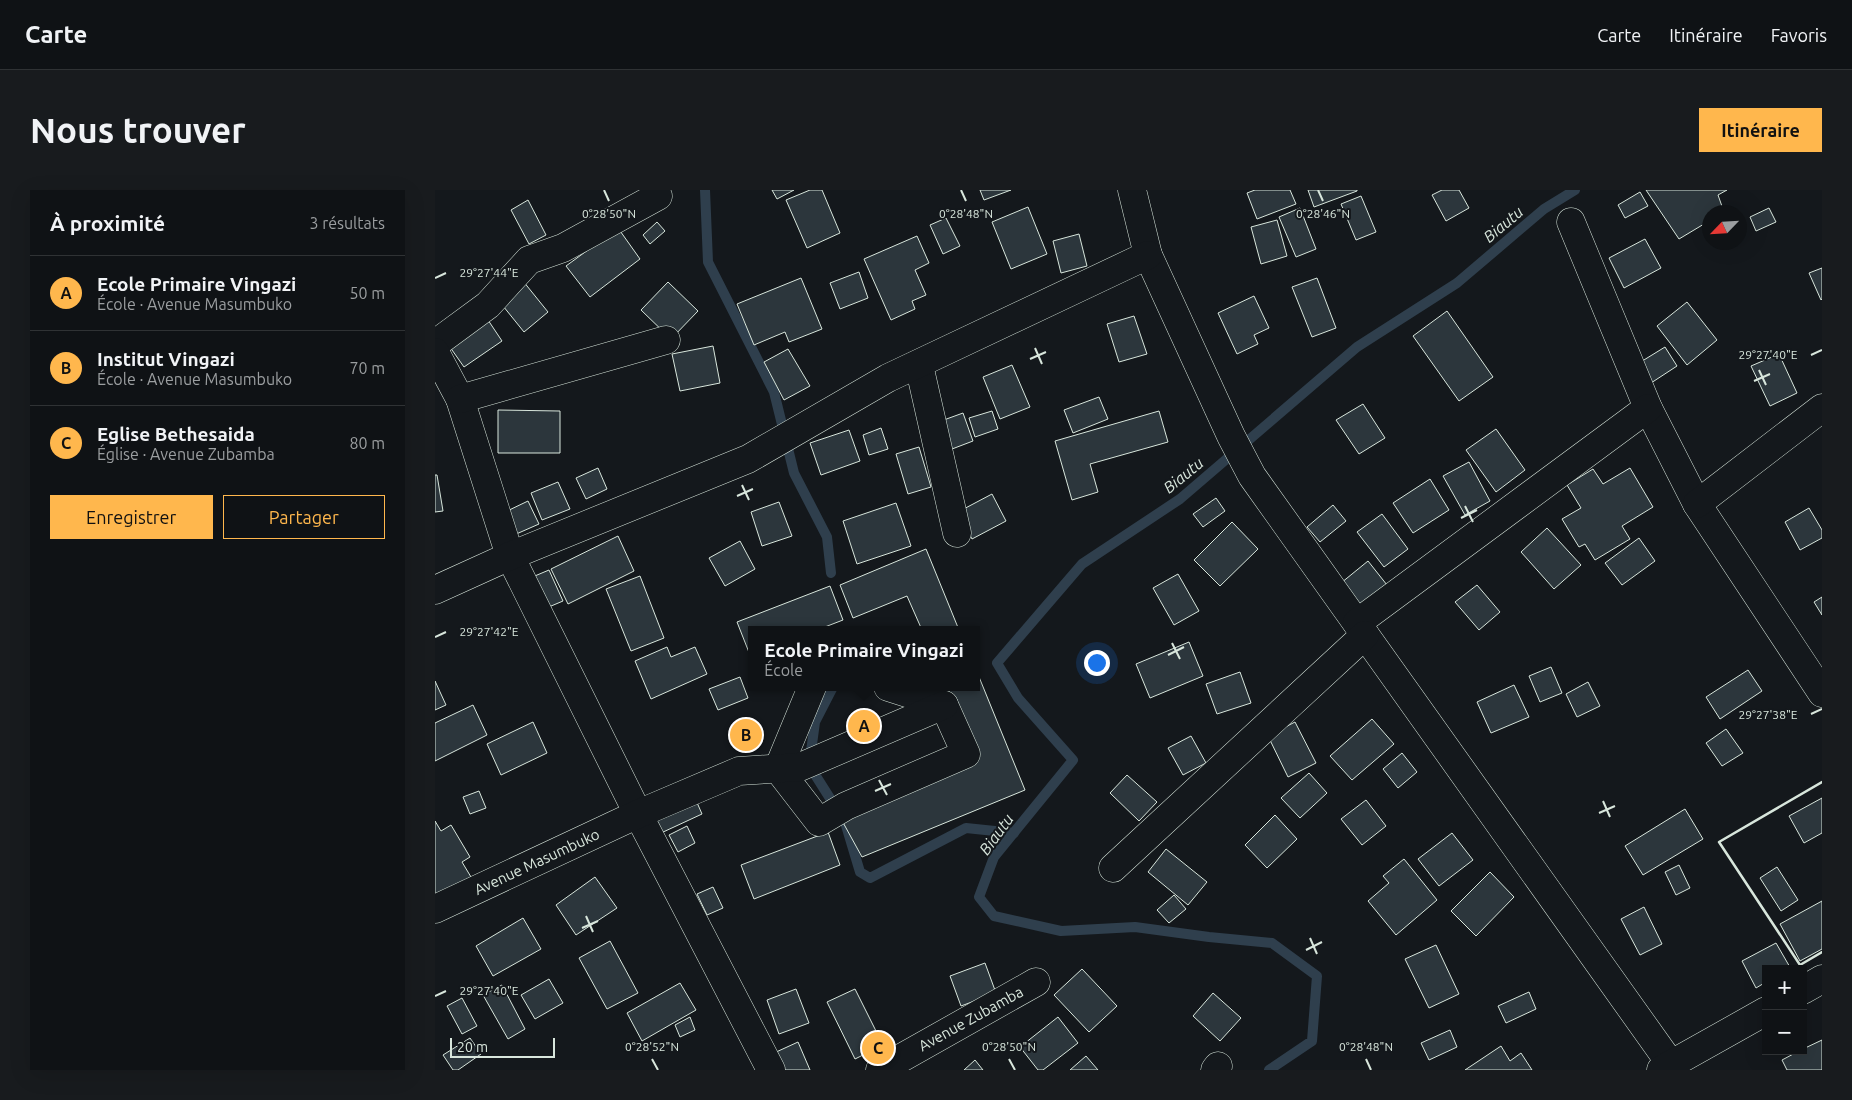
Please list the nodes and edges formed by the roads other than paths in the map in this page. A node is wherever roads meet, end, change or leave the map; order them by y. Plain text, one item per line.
1 (1132, 190) edge
2 (658, 196) dead end
3 (1571, 222) dead end
4 (1148, 255) junction
5 (666, 340) dead end
6 (435, 344) edge
7 (435, 352) edge
8 (919, 365) junction
9 (460, 399) junction
10 (1648, 408) junction
11 (1822, 408) edge
12 (1697, 504) junction
13 (957, 533) dead end
14 (510, 556) junction
15 (435, 590) edge
16 (1361, 629) junction
17 (811, 691) edge
18 (900, 691) edge
19 (1822, 693) edge
20 (944, 705) junction
21 (798, 765) junction
22 (638, 814) junction
23 (1113, 868) dead end
24 (435, 909) edge
25 (1822, 979) edge
26 (1036, 982) dead end
27 (1807, 988) edge
28 (1762, 1013) edge
29 (1669, 1068) edge
30 (771, 1070) edge
31 (880, 1070) edge

1 - 4 street
2 - 6 street
3 - 10 street
4 - 8 street
4 - 16 street
5 - 9 street
7 - 9 street
8 - 13 street
8 - 14 street
9 - 14 street
10 - 12 street
10 - 16 street
11 - 12 street
12 - 19 street
14 - 15 street
14 - 22 street
16 - 23 street
16 - 29 street
17 - 21 street
18 - 20 street
20 - 21 street
20 - 21 street
21 - 22 street, Avenue Masumbuko
22 - 24 street, Avenue Masumbuko
22 - 30 street
25 - 27 street
26 - 31 street, Avenue Zubamba
28 - 29 street

